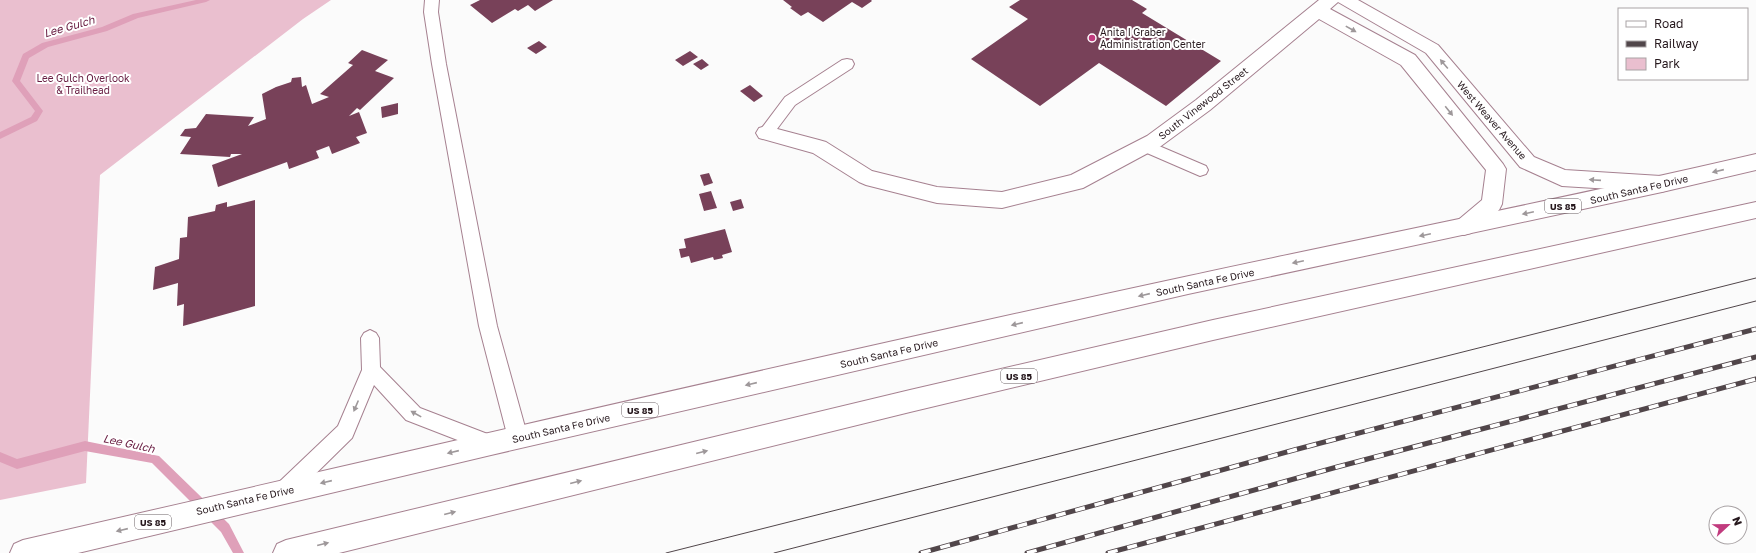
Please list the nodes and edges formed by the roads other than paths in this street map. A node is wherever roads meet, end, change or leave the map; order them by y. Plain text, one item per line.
1 (432, 0) edge
2 (1345, 0) edge
3 (1324, 5) edge
4 (847, 64) dead end
5 (766, 132) joint
6 (1145, 146) junction
7 (1756, 162) edge
8 (1200, 170) dead end
9 (1662, 184) junction
10 (1756, 210) edge
11 (1464, 227) junction
12 (370, 338) dead end
13 (371, 370) junction
14 (518, 438) junction
15 (491, 444) junction
16 (283, 492) junction
17 (23, 553) edge
18 (286, 553) edge

1 - 14 lane
9 -> 2 main road, West Weaver Avenue
3 - 6 main road, South Vinewood Street
3 -> 11 main road
4 - 5 lane
5 - 6 main road, South Vinewood Street
6 - 8 lane
7 -> 9 main road, South Santa Fe Drive / US 85
9 -> 11 main road, South Santa Fe Drive / US 85
18 -> 10 main road, US 85
11 -> 14 main road, South Santa Fe Drive / US 85
12 - 13 lane
15 -> 13 lane
13 -> 16 lane
14 - 15 main road, South Santa Fe Drive / US 85
15 -> 16 main road, South Santa Fe Drive / US 85
16 -> 17 main road, South Santa Fe Drive / US 85

